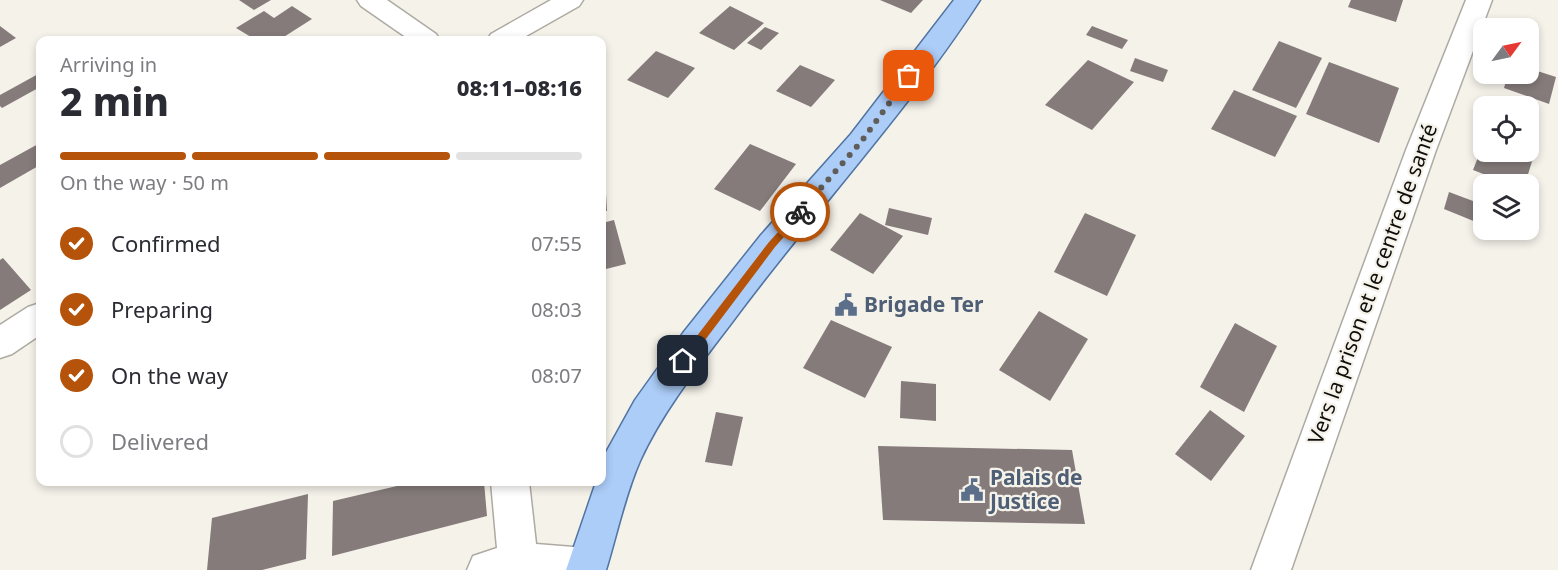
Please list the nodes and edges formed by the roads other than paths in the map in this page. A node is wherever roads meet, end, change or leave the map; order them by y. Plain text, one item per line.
1 (370, 0) edge
2 (570, 0) edge
3 (967, 0) edge
4 (1479, 0) edge
5 (421, 36) edge
6 (507, 36) edge
7 (36, 320) edge
8 (0, 343) edge
9 (510, 486) edge
10 (502, 566) edge
11 (586, 569) edge
12 (1271, 570) edge

1 - 5 street
2 - 6 street
3 - 11 main road
4 - 12 street, Vers la prison et le centre de santé
7 - 8 street
9 - 10 street
10 - 11 street

